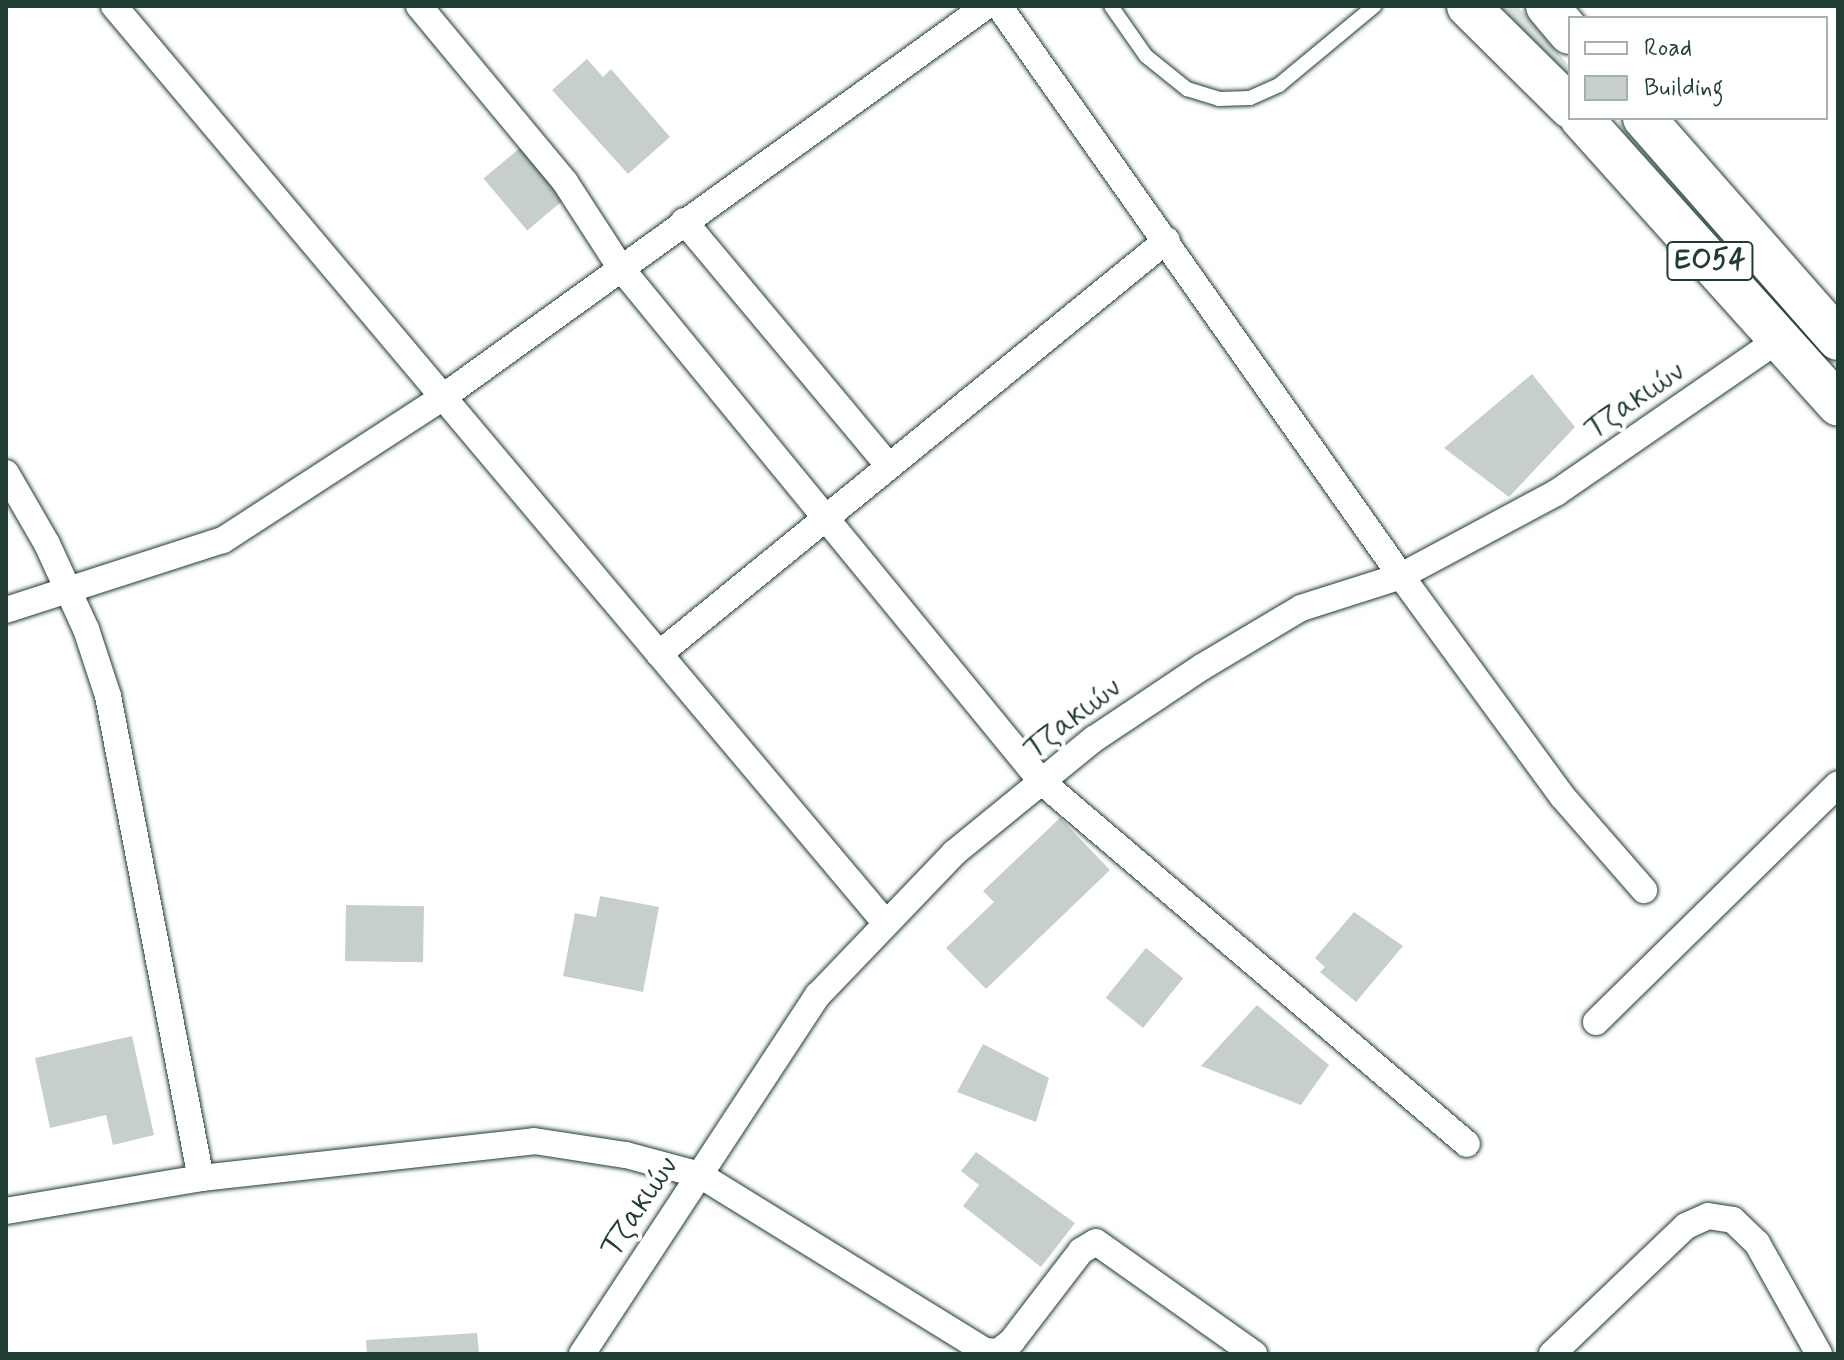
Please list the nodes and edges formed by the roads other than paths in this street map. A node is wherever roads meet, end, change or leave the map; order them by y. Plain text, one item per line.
1 (114, 6) edge
2 (419, 6) edge
3 (986, 6) edge
4 (999, 6) edge
5 (1111, 6) edge
6 (1374, 6) edge
7 (1468, 6) edge
8 (1547, 6) edge
9 (1568, 31) edge
10 (1568, 105) edge
11 (1583, 120) edge
12 (1646, 120) edge
13 (684, 221) junction
14 (1167, 240) junction
15 (620, 267) junction
16 (1779, 339) junction
17 (1838, 339) edge
18 (443, 397) junction
19 (1838, 404) edge
20 (889, 466) junction
21 (6, 473) edge
22 (826, 518) junction
23 (1401, 576) junction
24 (69, 591) junction
25 (6, 610) edge
26 (659, 654) junction
27 (1042, 782) junction
28 (1838, 784) edge
29 (1644, 890) dead end
30 (884, 921) junction
31 (1596, 1022) dead end
32 (1467, 1144) dead end
33 (700, 1175) junction
34 (201, 1178) junction
35 (6, 1211) edge
36 (582, 1354) edge
37 (1254, 1354) edge
38 (1552, 1354) edge
39 (1819, 1354) edge

1 - 18 street
2 - 15 street
3 - 13 street
4 - 14 street
5 - 6 lane
7 - 10 main road
8 - 9 main road
11 - 16 main road, ΕΟ54
12 - 17 main road, ΕΟ54
13 - 15 street
13 - 20 street
14 - 20 street
14 - 23 street
15 - 18 street
15 - 22 street
16 - 19 main road, ΕΟ54
16 - 23 street, Τζακιών
18 - 24 street
18 - 26 street
20 - 22 street
21 - 24 street
22 - 26 street
22 - 27 street
23 - 27 street, Τζακιών
23 - 29 street
24 - 25 street
24 - 34 street
26 - 30 street
27 - 30 street, Τζακιών
27 - 32 street
28 - 31 street
30 - 33 street, Τζακιών
33 - 34 street
33 - 36 street, Τζακιών
33 - 37 street
34 - 35 street
38 - 39 street

